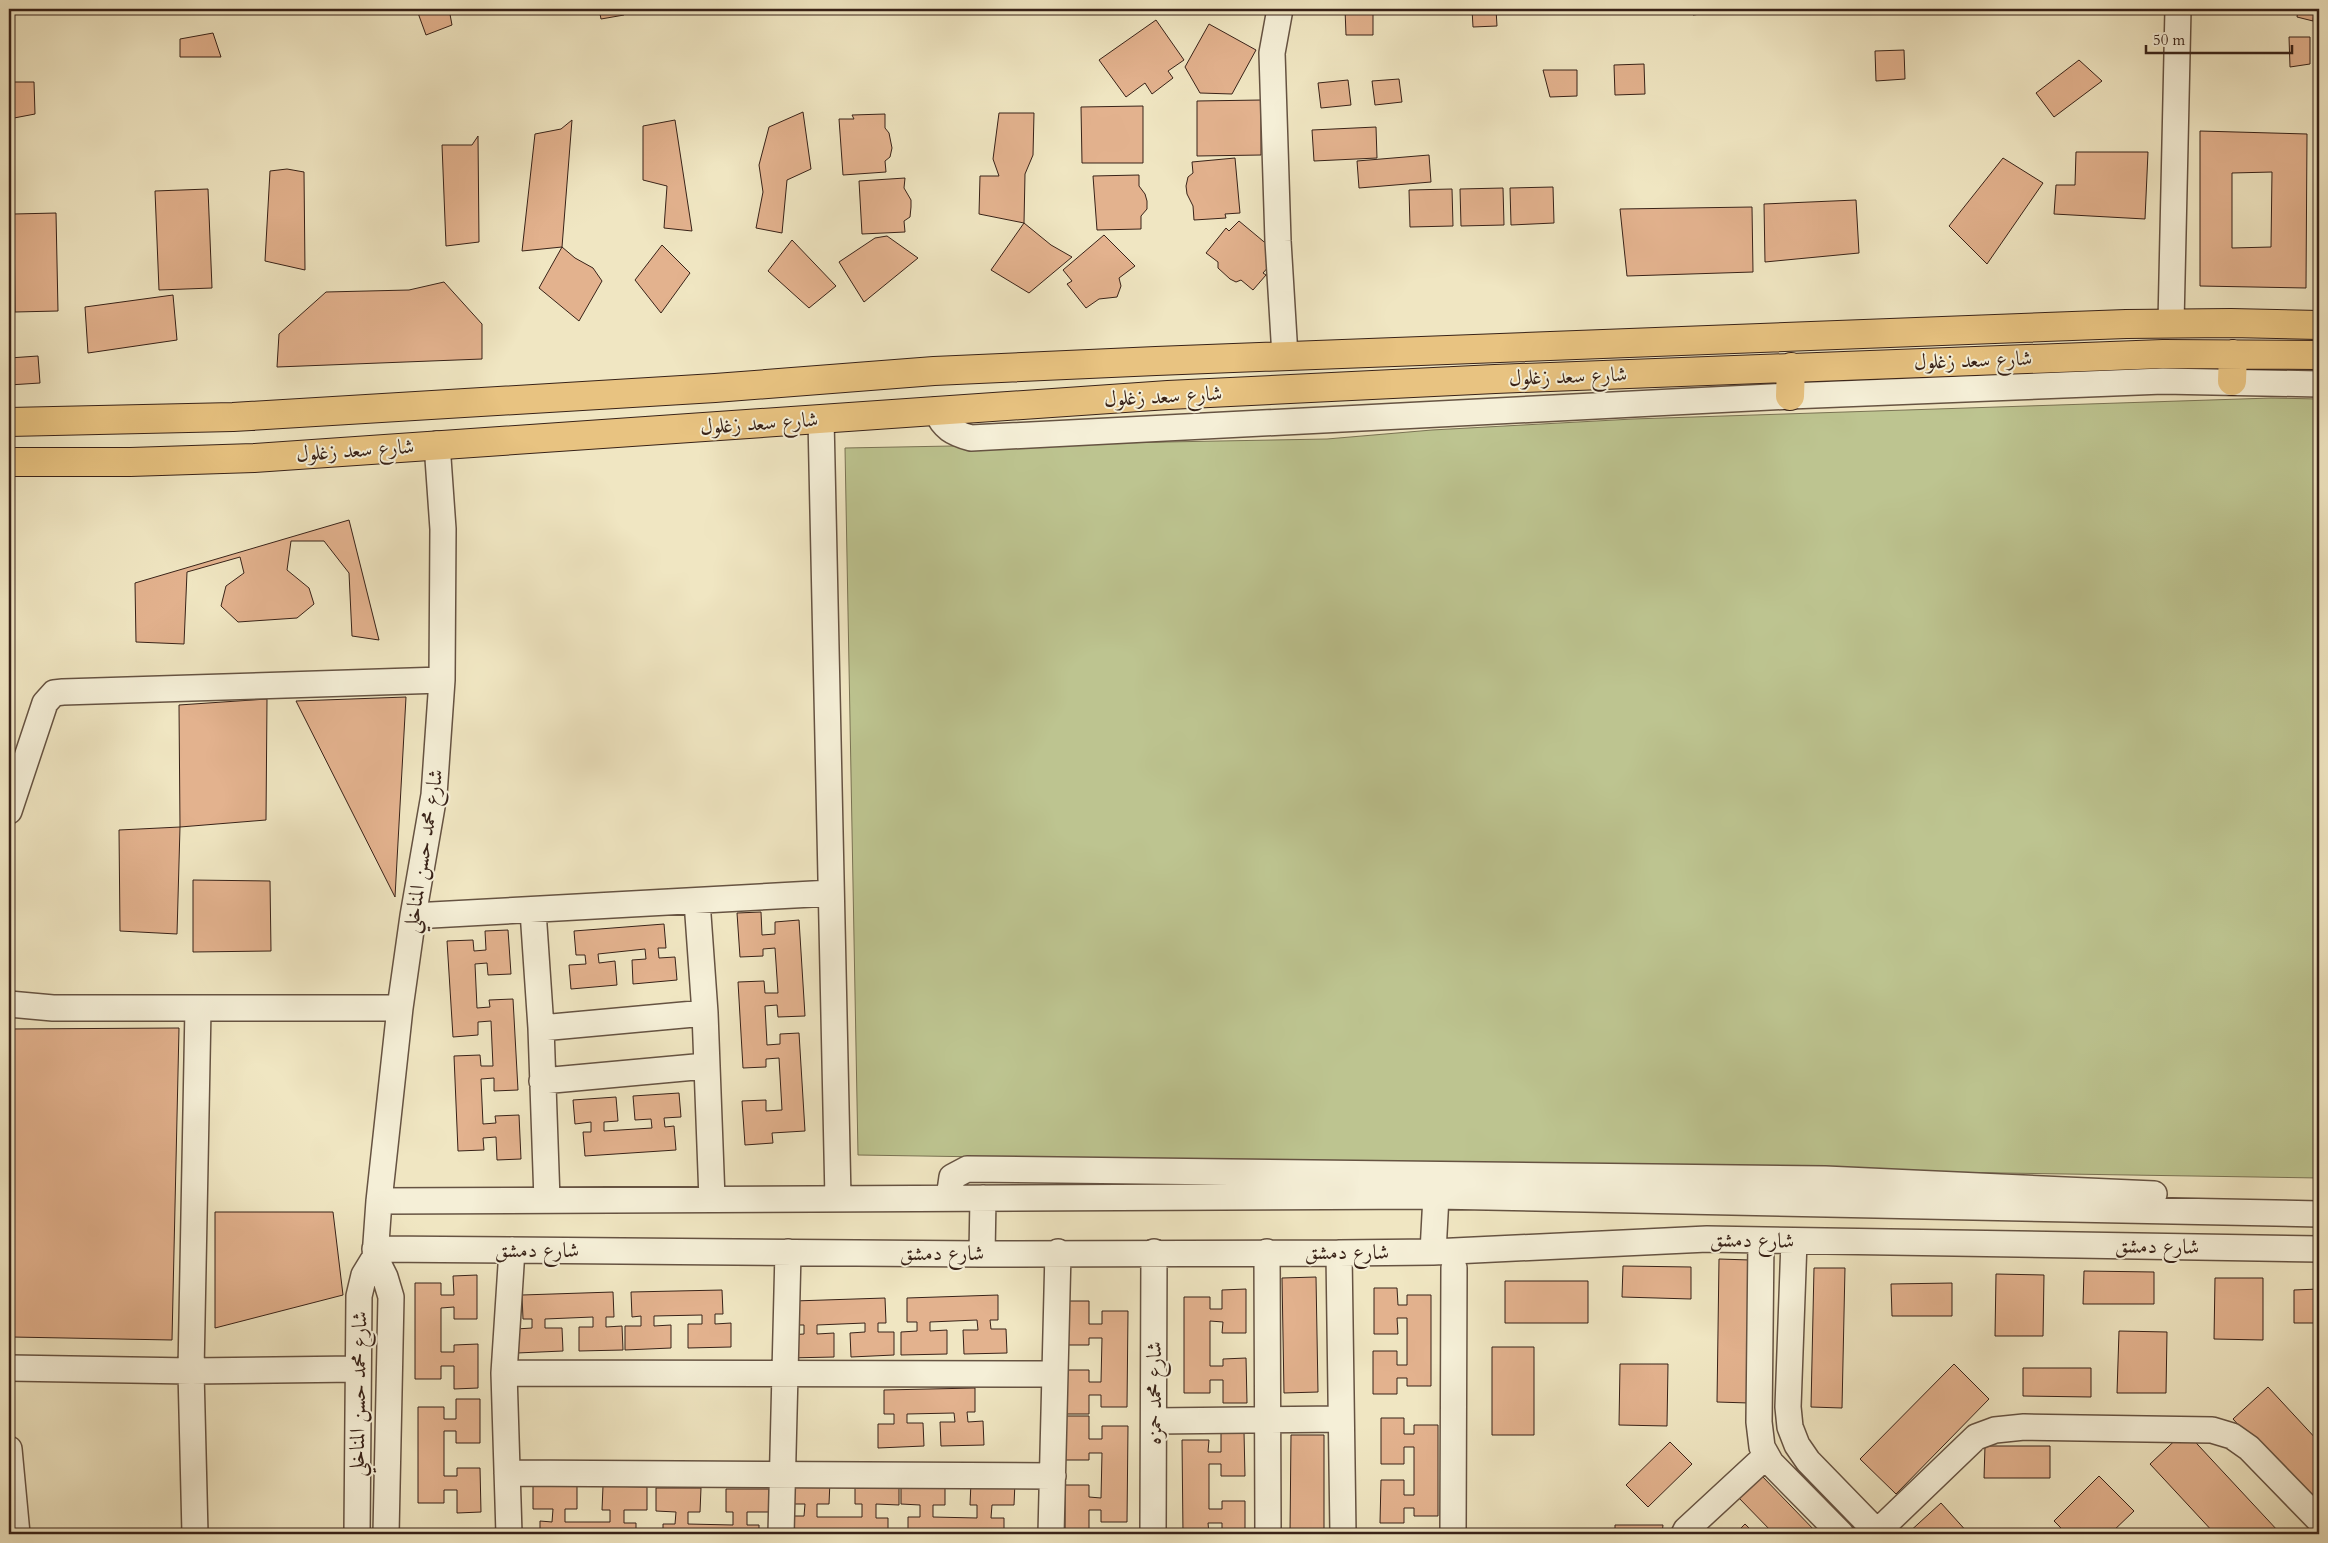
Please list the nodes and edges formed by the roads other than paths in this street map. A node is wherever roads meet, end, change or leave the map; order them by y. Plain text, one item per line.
1 (1280, 9) edge
2 (2178, 9) edge
3 (2171, 323) junction
4 (2319, 325) edge
5 (1494, 349) junction
6 (2232, 354) junction
7 (2319, 355) edge
8 (1286, 356) junction
9 (1791, 367) junction
10 (1495, 379) junction
11 (2232, 382) junction
12 (2319, 384) edge
13 (1790, 396) junction
14 (936, 410) junction
15 (822, 419) junction
16 (9, 422) edge
17 (437, 444) junction
18 (9, 462) edge
19 (442, 680) junction
20 (9, 811) edge
21 (831, 893) junction
22 (697, 900) junction
23 (533, 911) junction
24 (413, 916) junction
25 (9, 1004) edge
26 (198, 1008) junction
27 (400, 1008) junction
28 (705, 1013) junction
29 (541, 1028) junction
30 (706, 1066) junction
31 (542, 1081) junction
32 (1183, 1171) junction
33 (1825, 1180) junction
34 (1436, 1196) junction
35 (1182, 1197) junction
36 (949, 1198) junction
37 (983, 1198) junction
38 (712, 1199) junction
39 (838, 1199) junction
40 (547, 1200) junction
41 (378, 1201) junction
42 (2319, 1202) edge
43 (1822, 1204) junction
44 (2319, 1214) edge
45 (1761, 1240) junction
46 (1794, 1241) junction
47 (419, 1249) junction
48 (2319, 1249) edge
49 (512, 1250) junction
50 (788, 1252) junction
51 (1058, 1252) junction
52 (1154, 1252) junction
53 (1267, 1252) junction
54 (1434, 1252) junction
55 (375, 1253) junction
56 (1339, 1253) junction
57 (982, 1254) junction
58 (1454, 1268) dead end
59 (391, 1297) junction
60 (9, 1368) edge
61 (358, 1369) junction
62 (191, 1371) junction
63 (504, 1373) junction
64 (785, 1373) junction
65 (1055, 1374) junction
66 (1341, 1419) junction
67 (1269, 1420) junction
68 (1154, 1421) junction
69 (357, 1446) junction
70 (388, 1446) junction
71 (9, 1449) edge
72 (1766, 1456) junction
73 (507, 1473) junction
74 (782, 1474) junction
75 (1052, 1476) junction
76 (2319, 1520) edge
77 (17, 1534) edge
78 (195, 1534) edge
79 (357, 1534) edge
80 (386, 1534) edge
81 (509, 1534) edge
82 (781, 1534) edge
83 (1051, 1534) edge
84 (1154, 1534) edge
85 (1268, 1534) edge
86 (1343, 1534) edge
87 (1453, 1534) edge
88 (1684, 1534) edge
89 (1841, 1534) edge
90 (1877, 1534) edge

1 - 8 street
2 - 3 street
3 - 4 main road, شارع سعد زغلول
3 - 5 main road, شارع سعد زغلول
5 - 8 main road, شارع سعد زغلول
5 - 10 main road
6 - 7 main road, شارع سعد زغلول
6 - 9 main road, شارع سعد زغلول
6 - 11 main road
8 - 16 main road, شارع سعد زغلول
9 - 10 main road, شارع سعد زغلول
9 - 13 main road
10 - 14 main road, شارع سعد زغلول
11 - 12 street
11 - 13 street
13 - 14 street
14 - 15 main road, شارع سعد زغلول
15 - 17 main road, شارع سعد زغلول
15 - 21 street
17 - 18 main road, شارع سعد زغلول
17 - 19 street, شارع محمد حسن المناخلي
19 - 20 street
19 - 24 street, شارع محمد حسن المناخلي
21 - 22 street
21 - 39 street
22 - 23 street
22 - 28 street
23 - 24 street
23 - 29 street
24 - 27 street, شارع محمد حسن المناخلي
25 - 26 street
26 - 27 street
26 - 62 street
27 - 41 street, شارع محمد حسن المناخلي
28 - 29 street
28 - 30 street
29 - 31 street
30 - 31 street
30 - 38 street
31 - 40 street
32 - 33 street
32 - 35 street
32 - 36 street
33 - 42 street
33 - 43 street
34 - 35 street, شارع دمشق
34 - 43 street, شارع دمشق
34 - 54 street
35 - 37 street, شارع دمشق
36 - 37 street, شارع دمشق
36 - 39 street, شارع دمشق
37 - 57 street
38 - 39 street, شارع دمشق
38 - 40 street, شارع دمشق
40 - 41 street, شارع دمشق
41 - 55 street, شارع محمد حسن المناخلي
43 - 44 street, شارع دمشق
45 - 46 street, شارع دمشق
45 - 54 street, شارع دمشق
45 - 72 street
46 - 48 street, شارع دمشق
46 - 90 street
47 - 49 street, شارع دمشق
47 - 55 street, شارع دمشق
47 - 59 street
49 - 50 street, شارع دمشق
49 - 63 street
50 - 57 street, شارع دمشق
50 - 64 street
51 - 52 street, شارع دمشق
51 - 57 street, شارع دمشق
51 - 65 street
52 - 53 street, شارع دمشق
52 - 68 street, شارع محمد حمزه
53 - 56 street, شارع دمشق
53 - 67 street
54 - 56 street, شارع دمشق
55 - 59 street, شارع محمد حسن المناخلي
55 - 61 street, شارع محمد حسن المناخلي
56 - 66 street
58 - 87 street
59 - 70 street, شارع محمد حسن المناخلي
60 - 62 street
61 - 62 street
61 - 69 street, شارع محمد حسن المناخلي
62 - 78 street
63 - 64 street
63 - 73 street
64 - 65 street
64 - 74 street
65 - 75 street
66 - 67 street
66 - 86 street
67 - 68 street
67 - 85 street
68 - 84 street, شارع محمد حمزه
69 - 70 street
69 - 79 street, شارع محمد حسن المناخلي
70 - 80 street, شارع محمد حسن المناخلي
71 - 77 street
72 - 88 street
72 - 89 street
73 - 74 street
73 - 81 street
74 - 75 street
74 - 82 street
75 - 83 street
76 - 90 street

